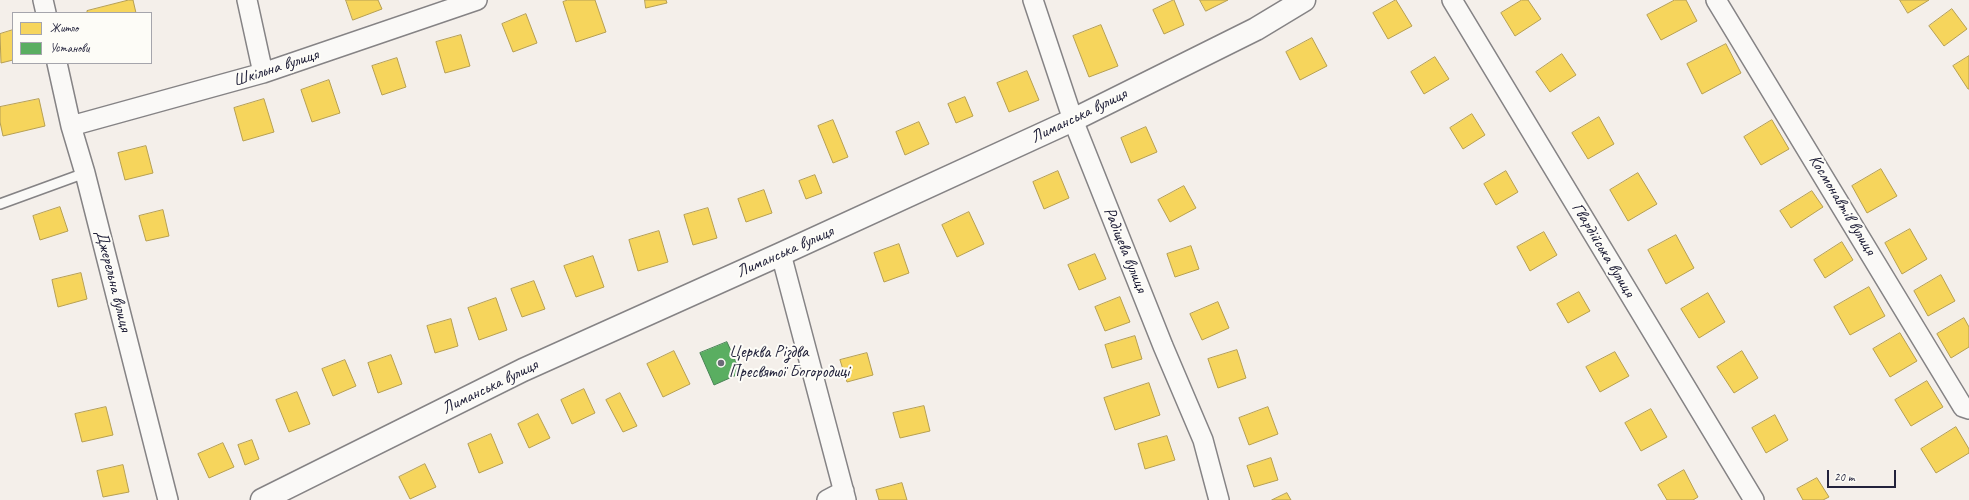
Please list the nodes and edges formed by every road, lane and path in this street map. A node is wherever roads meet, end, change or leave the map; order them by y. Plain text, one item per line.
1 (43, 0) edge
2 (247, 0) edge
3 (477, 0) edge
4 (1033, 0) edge
5 (1304, 0) edge
6 (1452, 0) edge
7 (1716, 0) edge
8 (46, 12) edge
9 (57, 64) edge
10 (263, 73) junction
11 (1074, 120) junction
12 (71, 126) junction
13 (85, 173) junction
14 (0, 204) edge
15 (781, 254) junction
16 (1969, 409) edge
17 (845, 495) edge
18 (168, 500) edge
19 (262, 500) edge
20 (827, 500) edge
21 (1219, 500) edge
22 (1754, 500) edge

1 - 8 street
2 - 10 street
3 - 10 street, Шкільна вулиця
4 - 11 street, Радіщева вулиця
5 - 11 street, Лиманська вулиця
6 - 22 street, Гвардійська вулиця
7 - 16 street, Космонавтів вулиця
9 - 12 street, Джерельна вулиця
10 - 12 street, Шкільна вулиця
11 - 15 street, Лиманська вулиця
11 - 21 street, Радіщева вулиця
12 - 13 street, Джерельна вулиця
13 - 14 lane
13 - 18 street, Джерельна вулиця
15 - 17 street
15 - 19 street, Лиманська вулиця
17 - 20 street

